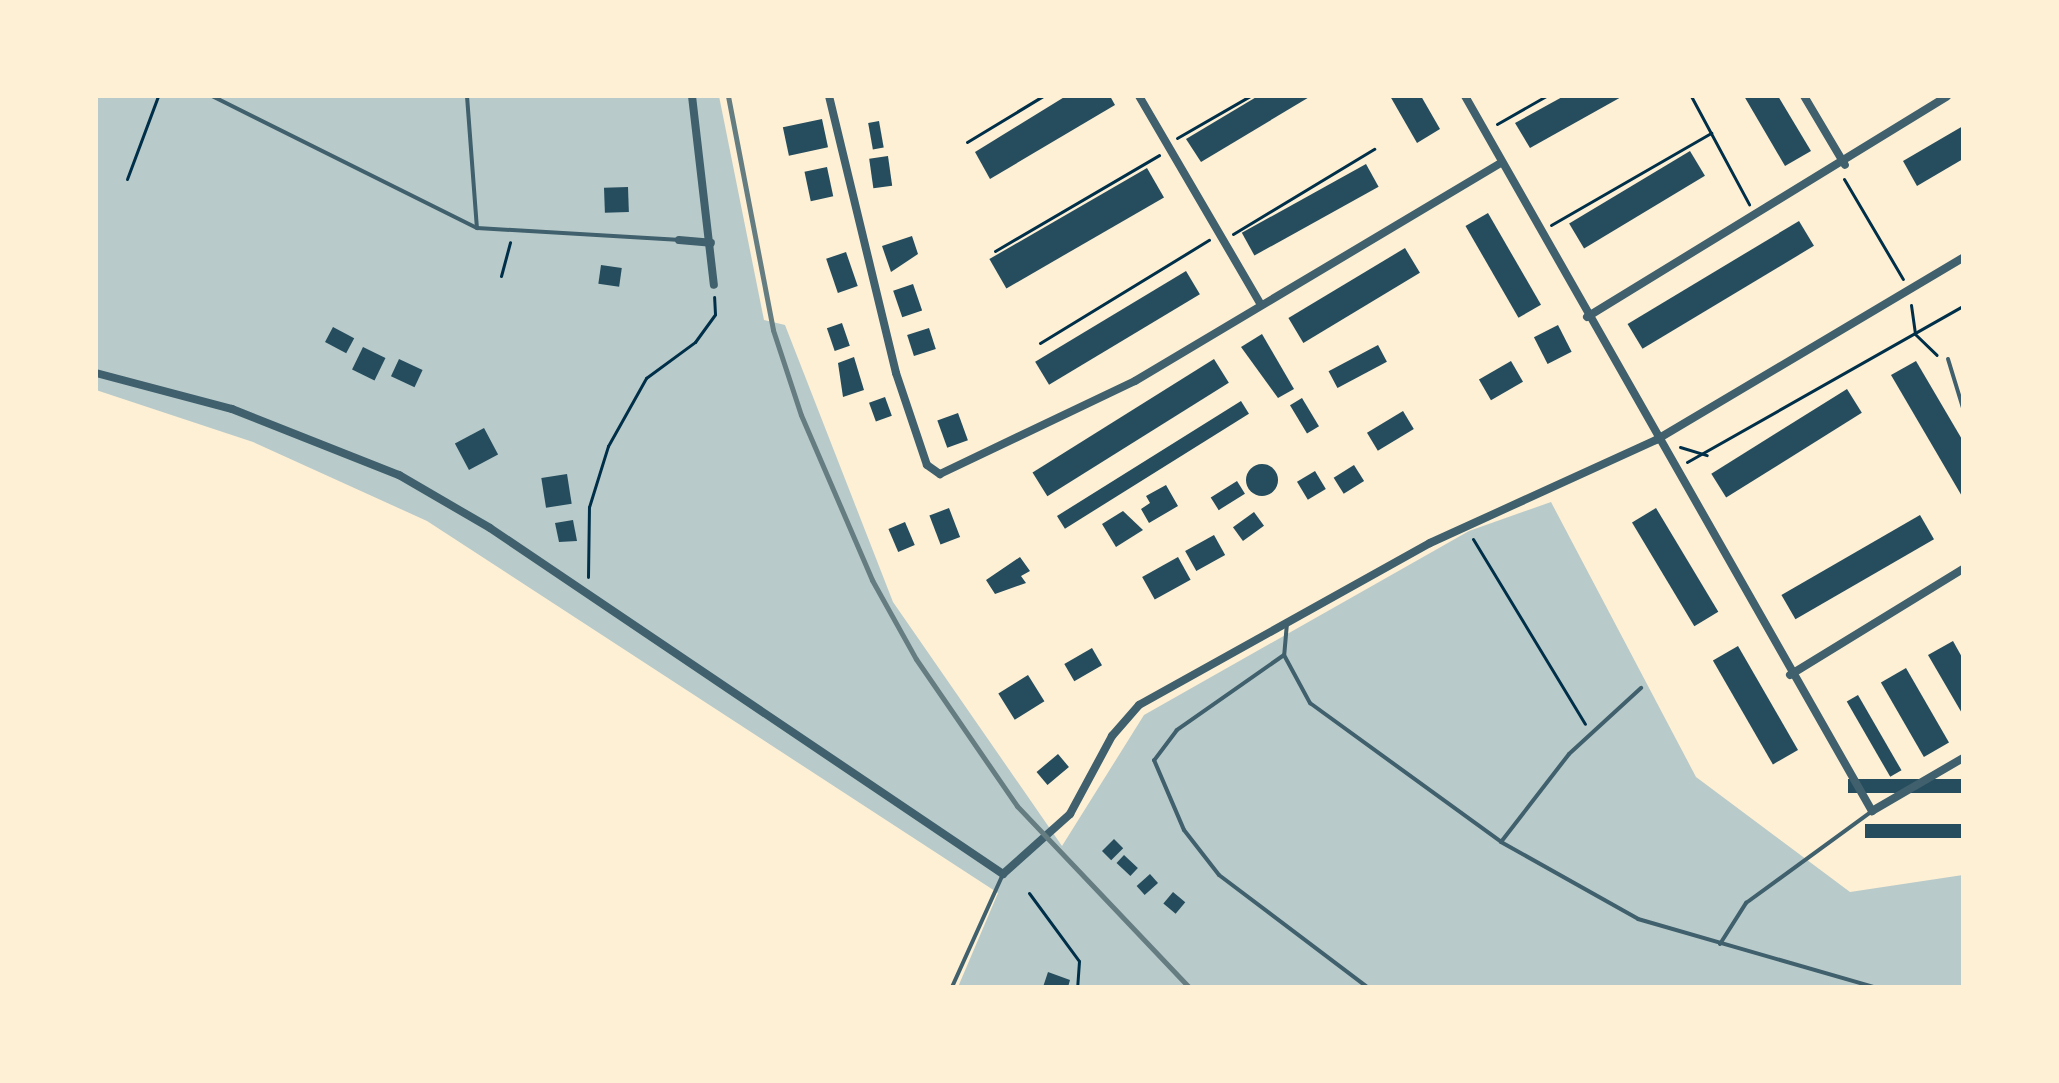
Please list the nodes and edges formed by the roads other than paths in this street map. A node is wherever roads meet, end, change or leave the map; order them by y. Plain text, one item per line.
1 (212, 96) edge
2 (467, 96) edge
3 (692, 96) edge
4 (829, 96) edge
5 (1139, 96) edge
6 (1465, 96) edge
7 (1804, 96) edge
8 (1947, 96) edge
9 (1502, 162) junction
10 (1841, 167) junction
11 (477, 228) junction
12 (679, 240) joint
13 (711, 243) junction
14 (1963, 258) edge
15 (714, 285) road end
16 (1261, 305) junction
17 (1587, 317) junction
18 (1948, 359) road end
19 (96, 373) edge
20 (1963, 408) edge
21 (1656, 440) junction
22 (1963, 569) edge
23 (1287, 621) junction
24 (1284, 655) junction
25 (1790, 675) junction
26 (1641, 688) dead end
27 (1963, 758) edge
28 (1872, 811) junction
29 (1501, 842) junction
30 (1003, 874) junction
31 (1720, 944) junction
32 (952, 987) edge
33 (1367, 987) edge
34 (1873, 987) edge

1 - 11 lane
2 - 11 lane
3 - 13 street
4 - 16 street
5 - 16 street
6 - 9 street
7 - 10 street
8 - 10 street
9 - 16 street
9 - 17 street
10 - 17 street
11 - 12 lane
12 - 13 street
13 - 15 street
14 - 21 street
17 - 21 street
18 - 20 lane
19 - 30 street
21 - 23 street
21 - 25 street
22 - 25 street
23 - 24 lane
23 - 30 street
24 - 29 lane
24 - 33 lane
25 - 28 street
26 - 29 lane
27 - 28 street
28 - 31 lane
29 - 31 lane
30 - 32 lane
31 - 34 lane

